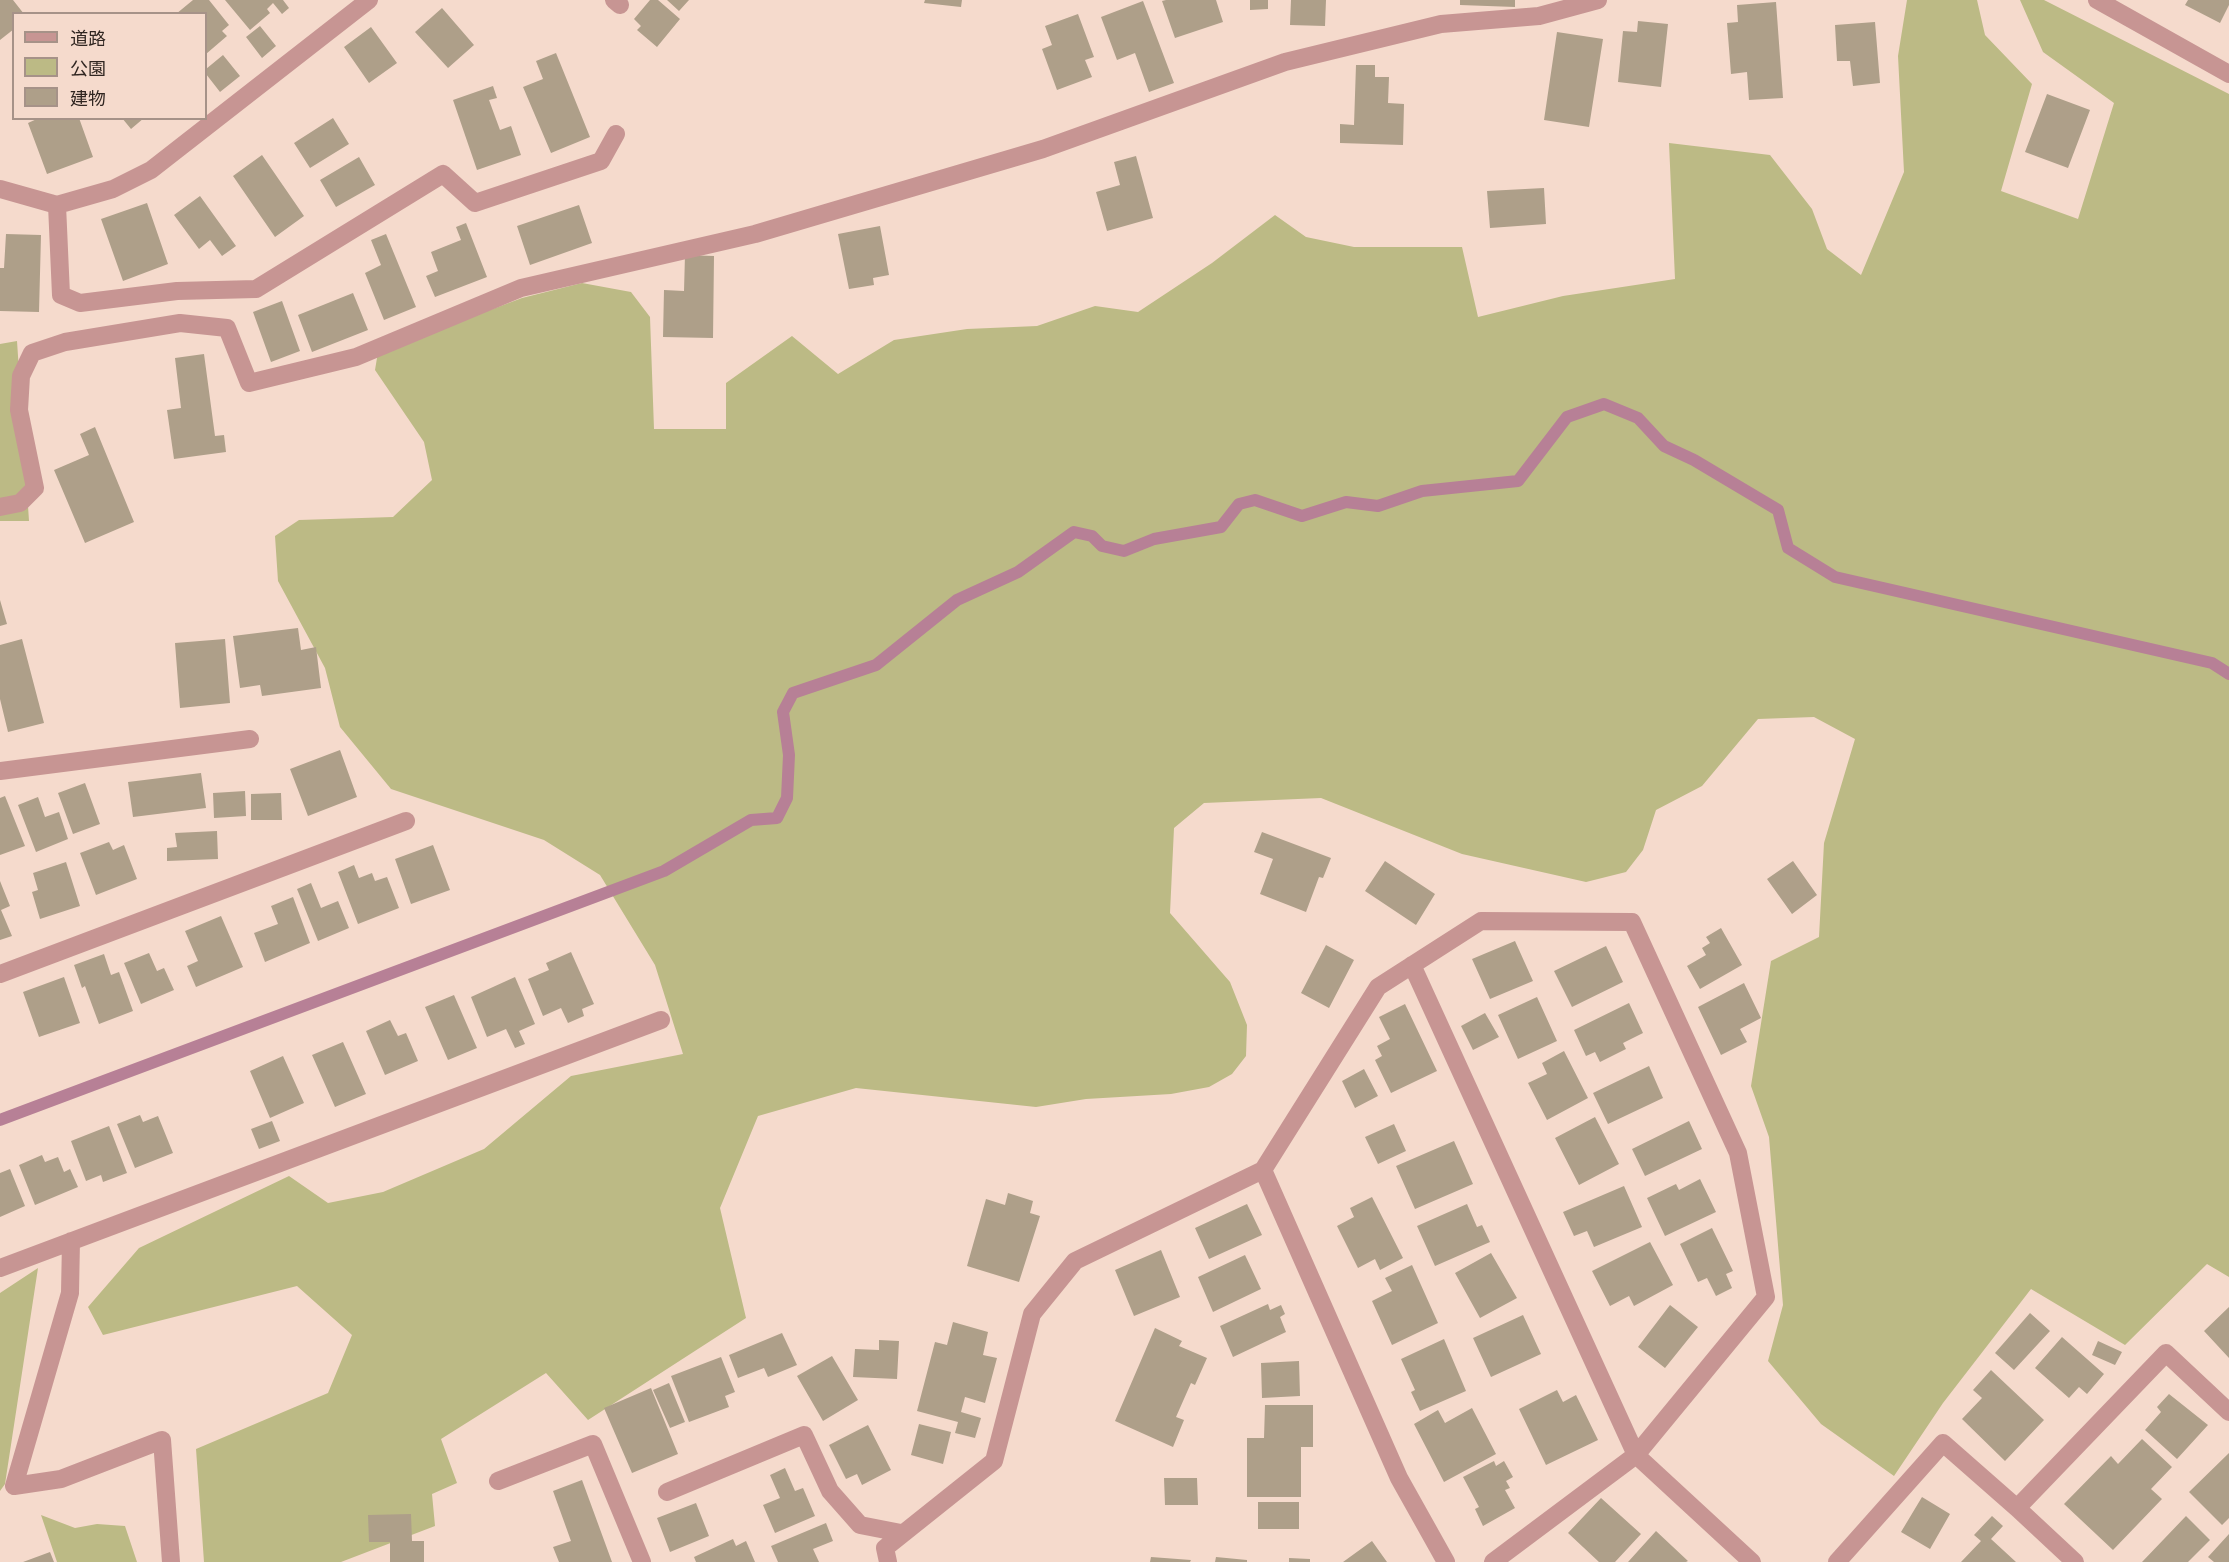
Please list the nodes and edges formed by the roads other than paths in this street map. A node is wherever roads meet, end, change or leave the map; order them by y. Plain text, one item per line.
1 (369, 0) edge
2 (1598, 0) edge
3 (2097, 0) edge
4 (2229, 74) edge
5 (616, 134) dead end
6 (0, 189) edge
7 (57, 205) junction
8 (0, 507) edge
9 (250, 739) dead end
10 (0, 771) edge
11 (406, 821) dead end
12 (1412, 965) junction
13 (0, 974) edge
14 (661, 1020) dead end
15 (1263, 1170) junction
16 (71, 1241) junction
17 (0, 1268) edge
18 (2229, 1412) edge
19 (1636, 1455) junction
20 (498, 1481) dead end
21 (667, 1492) dead end
22 (2017, 1508) junction
23 (901, 1533) junction
24 (171, 1562) edge
25 (642, 1562) edge
26 (888, 1562) edge
27 (1446, 1562) edge
28 (1493, 1562) edge
29 (1752, 1562) edge
30 (1837, 1562) edge
31 (2075, 1562) edge

1 - 7 street
2 - 8 street
3 - 4 street
5 - 7 street
6 - 7 street
9 - 10 street
11 - 13 street
12 - 15 street
12 - 19 street
12 - 19 street
14 - 16 street
15 - 23 street
15 - 27 street
16 - 17 street
16 - 24 street
18 - 22 street
19 - 28 street
19 - 29 street
20 - 25 street
21 - 23 street
22 - 30 street
22 - 31 street
23 - 26 street

